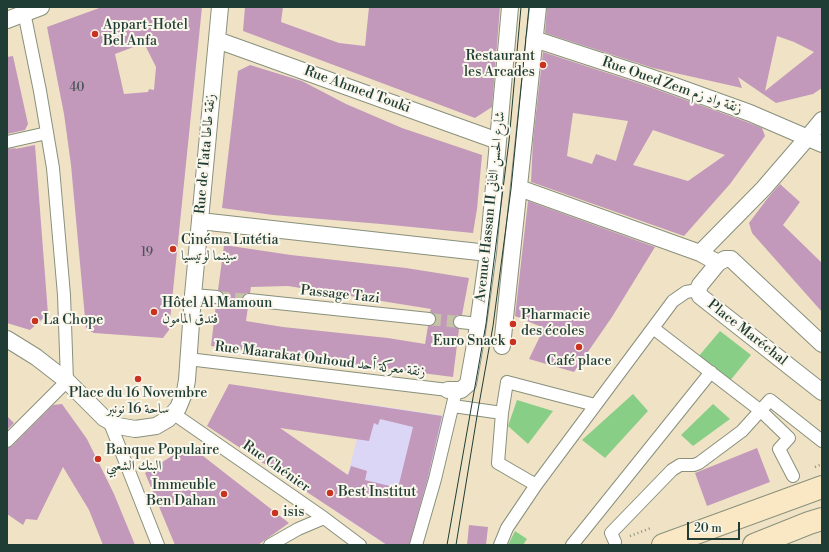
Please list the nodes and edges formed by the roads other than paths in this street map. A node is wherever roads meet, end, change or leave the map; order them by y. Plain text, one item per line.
1 (41, 7) edge
2 (220, 7) edge
3 (510, 7) edge
4 (538, 7) edge
5 (23, 10) edge
6 (7, 20) edge
7 (534, 39) junction
8 (217, 40) junction
9 (822, 120) edge
10 (47, 133) junction
11 (498, 141) junction
12 (815, 141) edge
13 (7, 142) edge
14 (519, 188) junction
15 (200, 220) junction
16 (488, 253) junction
17 (700, 253) junction
18 (718, 263) junction
19 (698, 290) junction
20 (193, 295) junction
21 (217, 297) tunnel mouth
22 (249, 300) tunnel mouth
23 (429, 319) tunnel mouth
24 (460, 322) tunnel mouth
25 (479, 324) junction
26 (652, 328) junction
27 (7, 339) edge
28 (822, 344) edge
29 (502, 346) dead end
30 (188, 359) junction
31 (711, 372) junction
32 (67, 381) junction
33 (452, 390) junction
34 (822, 392) edge
35 (595, 405) junction
36 (453, 406) junction
37 (761, 410) junction
38 (502, 413) junction
39 (174, 414) junction
40 (110, 423) junction
41 (7, 441) edge
42 (822, 441) edge
43 (793, 476) dead end
44 (536, 485) junction
45 (822, 487) edge
46 (324, 518) junction
47 (822, 519) edge
48 (615, 542) dead end
49 (158, 545) edge
50 (270, 545) edge
51 (360, 545) edge
52 (416, 545) edge
53 (500, 545) edge
54 (572, 545) edge
55 (664, 545) edge
56 (754, 545) edge

1 - 5 street
2 - 8 street, Rue de Tata زنقة طاطا
3 - 11 street, Avenue Hassan II شارع الحسن الثاني
4 - 7 street, Avenue Hassan II شارع الحسن الثاني
5 - 6 street
5 - 10 street
7 - 12 street, Rue Oued Zem زنقة واد زم
7 - 14 street, Avenue Hassan II شارع الحسن الثاني
8 - 11 street, Rue Ahmed Touki
8 - 15 street, Rue de Tata زنقة طاطا
9 - 12 street
10 - 13 street
10 - 32 street
11 - 16 street, Avenue Hassan II شارع الحسن الثاني
12 - 17 street
14 - 17 street
14 - 29 street, Avenue Hassan II شارع الحسن الثاني
15 - 16 street
15 - 20 street, Rue de Tata زنقة طاطا
16 - 25 street, Avenue Hassan II شارع الحسن الثاني
17 - 18 street
18 - 19 street, Place Maréchal
18 - 28 street
19 - 26 street
19 - 34 street, Place Maréchal
20 - 21 street
20 - 30 street, Rue de Tata زنقة طاطا
22 - 23 street, Passage Tazi
24 - 25 street
25 - 33 street, Avenue Hassan II شارع الحسن الثاني
26 - 31 street
26 - 35 street
27 - 32 street
30 - 33 street, Rue Maarakat Ouhoud زنقة معركة أحد
30 - 39 street, Rue de Tata زنقة طاطا
31 - 37 street
31 - 54 street
32 - 40 street
32 - 41 street
33 - 36 street
35 - 38 street
35 - 44 street
36 - 38 street
36 - 52 street
37 - 42 street
37 - 43 street
37 - 48 street
38 - 44 street
39 - 40 street, Rue de Tata زنقة طاطا
39 - 46 street, Rue Chénier
40 - 49 street
44 - 53 street
45 - 55 main road
46 - 50 street
46 - 51 street, Rue Chénier
47 - 56 main road

